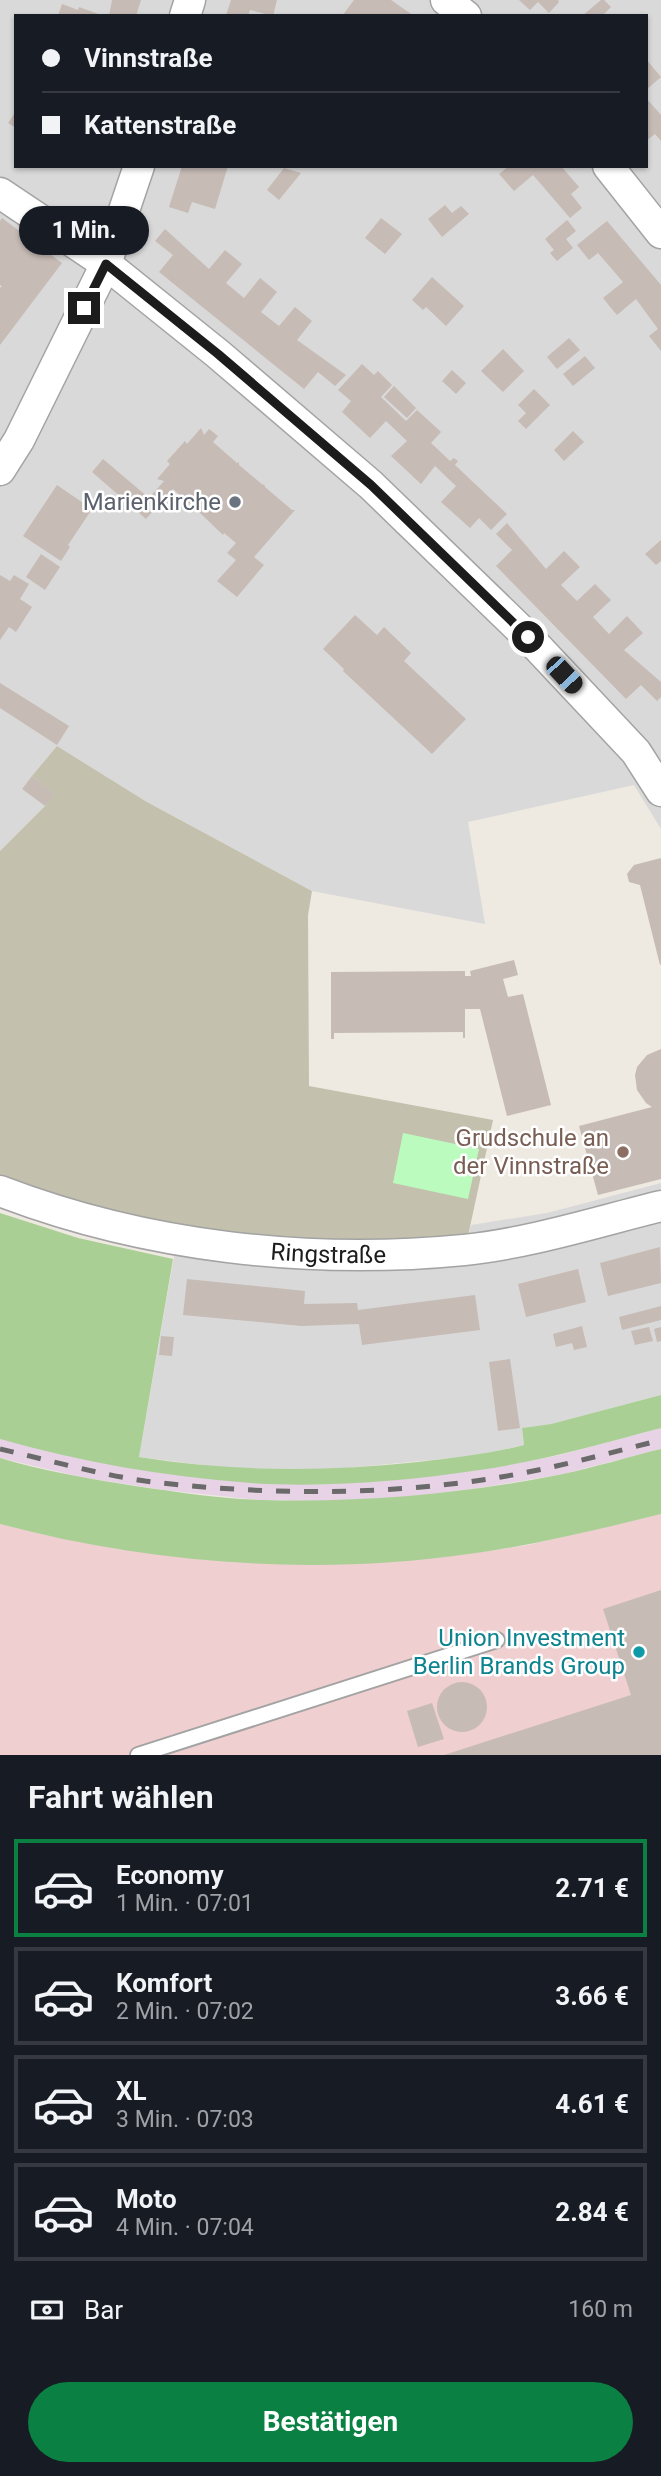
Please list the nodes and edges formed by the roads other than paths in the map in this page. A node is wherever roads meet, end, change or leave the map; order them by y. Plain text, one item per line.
1 (446, 0) edge
2 (464, 14) edge
3 (138, 168) edge
4 (610, 168) edge
5 (0, 193) edge
6 (661, 233) edge
7 (106, 264) junction
8 (0, 470) edge
9 (649, 749) edge
10 (661, 791) edge
11 (0, 1191) edge
12 (661, 1206) edge
13 (497, 1640) dead end
14 (138, 1755) edge

1 - 2 street
3 - 7 street
4 - 6 street
5 - 7 street
7 - 8 street
7 - 9 street
9 - 10 street
11 - 12 street, Ringstraße
13 - 14 lane

